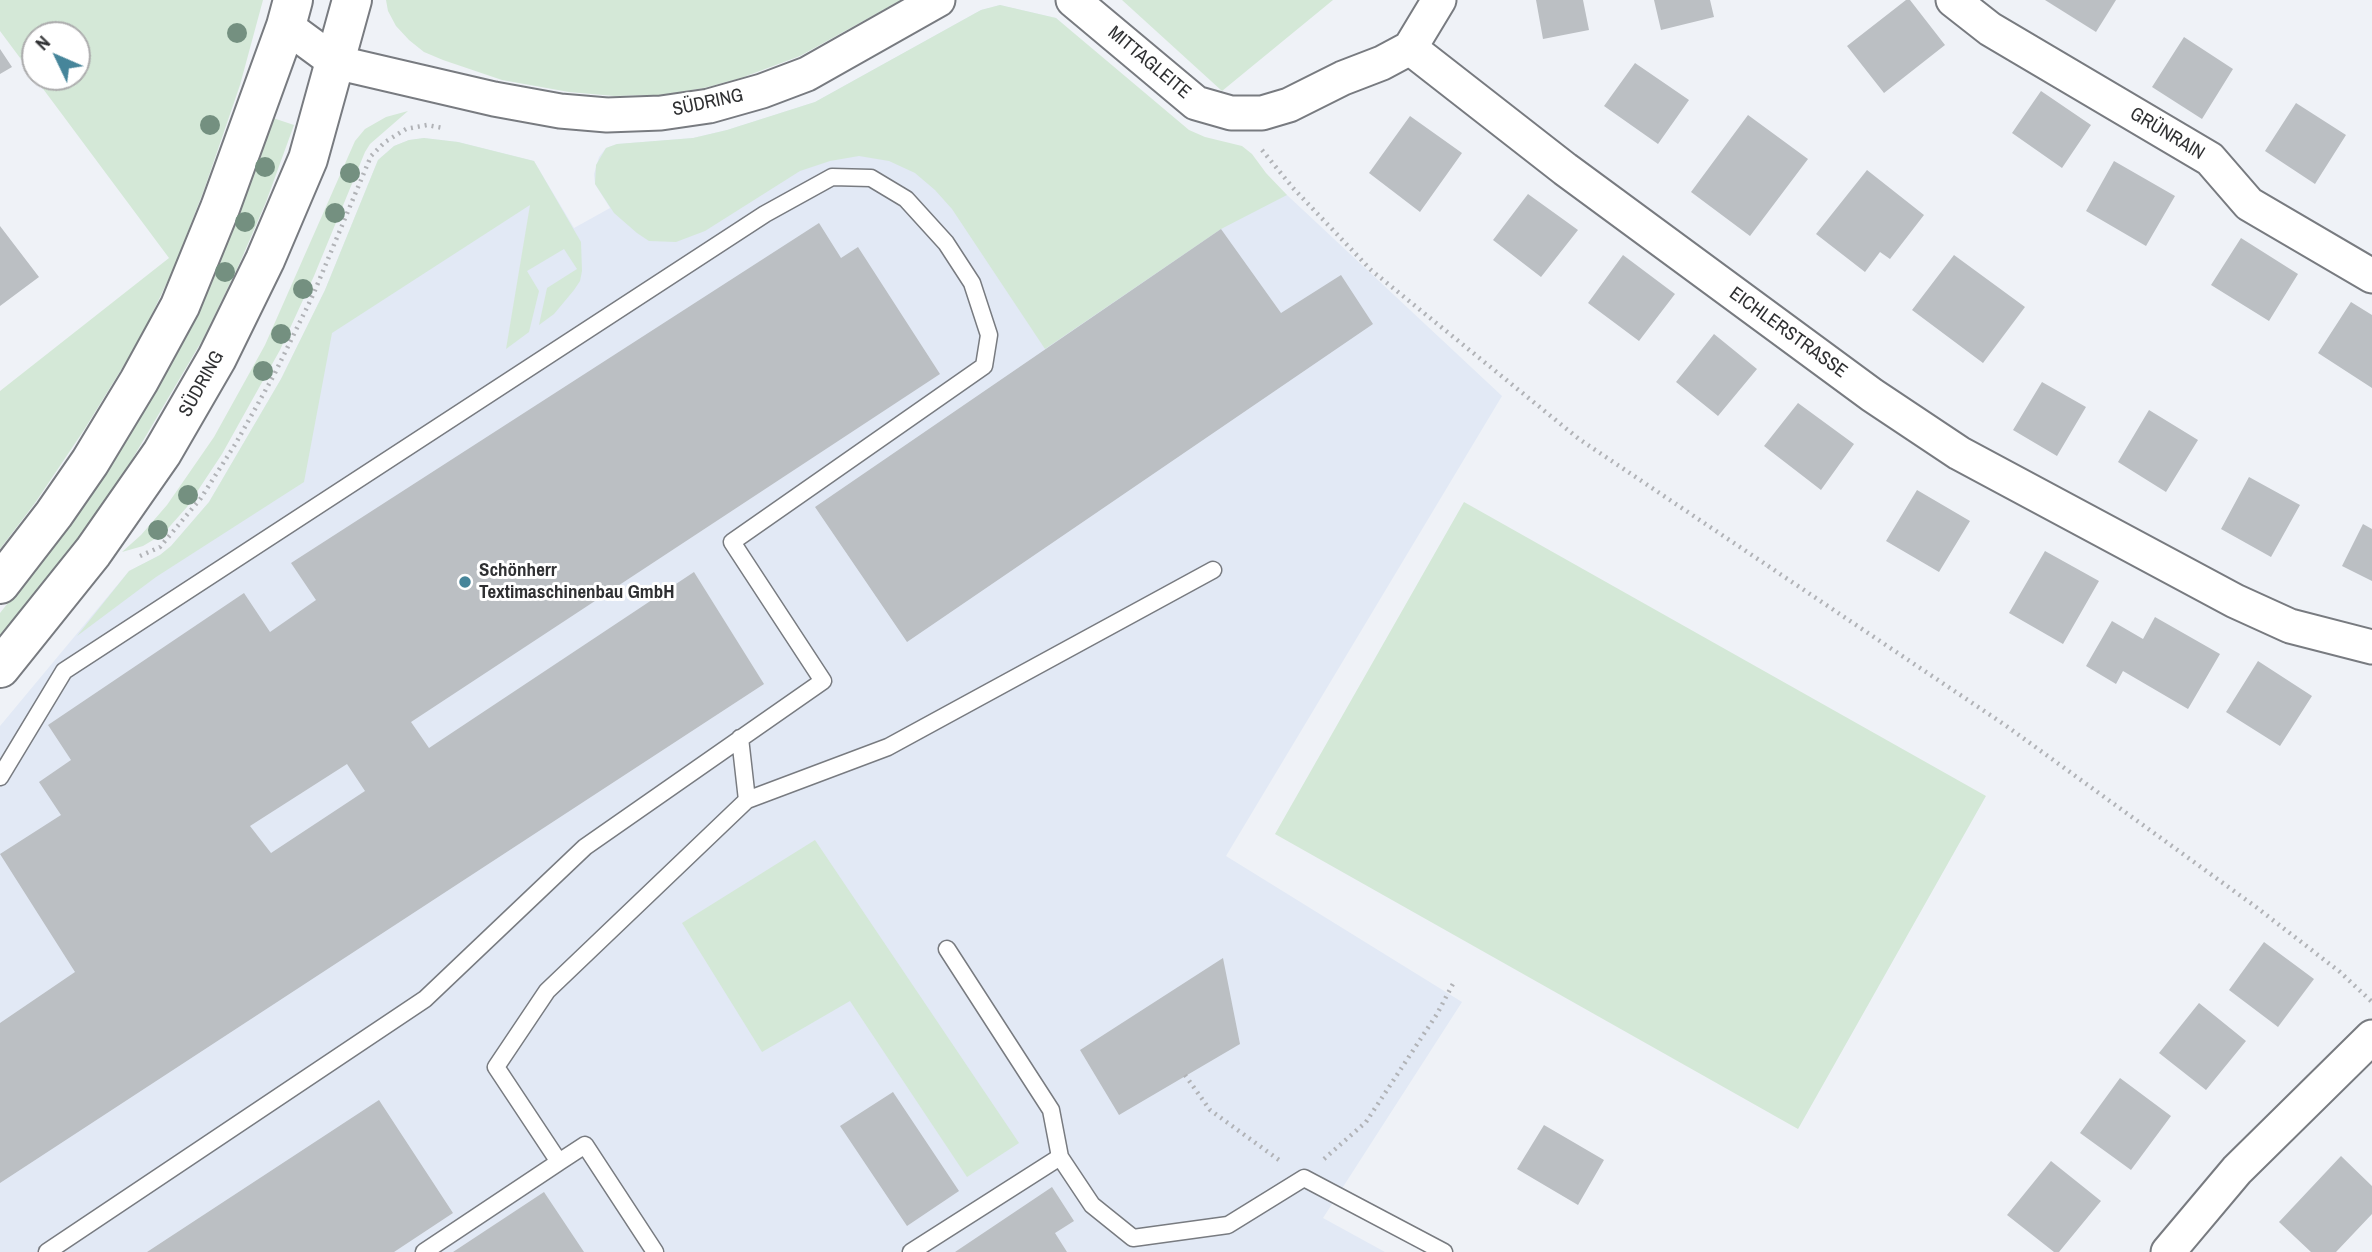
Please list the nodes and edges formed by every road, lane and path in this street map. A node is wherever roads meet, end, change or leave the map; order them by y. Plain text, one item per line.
1 (352, 0) edge
2 (938, 0) edge
3 (1073, 0) edge
4 (1439, 0) edge
5 (1953, 0) edge
6 (290, 13) edge
7 (1409, 48) junction
8 (335, 62) junction
9 (1231, 113) junction
10 (452, 129) dead end
11 (2372, 276) edge
12 (135, 558) dead end
13 (1213, 570) dead end
14 (0, 584) edge
15 (2372, 647) edge
16 (0, 668) edge
17 (740, 738) junction
18 (0, 777) edge
19 (747, 800) junction
20 (947, 949) dead end
21 (1455, 980) dead end
22 (2372, 1001) edge
23 (2372, 1037) edge
24 (1185, 1075) dead end
25 (1060, 1157) junction
26 (559, 1162) junction
27 (1304, 1178) junction
28 (47, 1252) edge
29 (424, 1252) edge
30 (655, 1252) edge
31 (911, 1252) edge
32 (1444, 1252) edge
33 (2168, 1252) edge

1 - 8 main road, SÜDRING
2 - 8 street, SÜDRING
3 - 9 street, MITTAGLEITE
4 - 7 street
5 - 11 street, GRÜNRAIN
6 - 8 street, SÜDRING
6 - 14 main road, SÜDRING
7 - 9 street
7 - 15 street, EICHLERSTRASSE
8 - 16 main road, SÜDRING
9 - 22 path
10 - 12 path
13 - 19 lane
17 - 18 lane
17 - 19 lane
17 - 28 lane
19 - 26 lane
20 - 25 lane
21 - 27 path
23 - 33 street
24 - 27 path
25 - 27 lane
25 - 31 lane
26 - 29 lane
26 - 30 lane
27 - 32 lane

